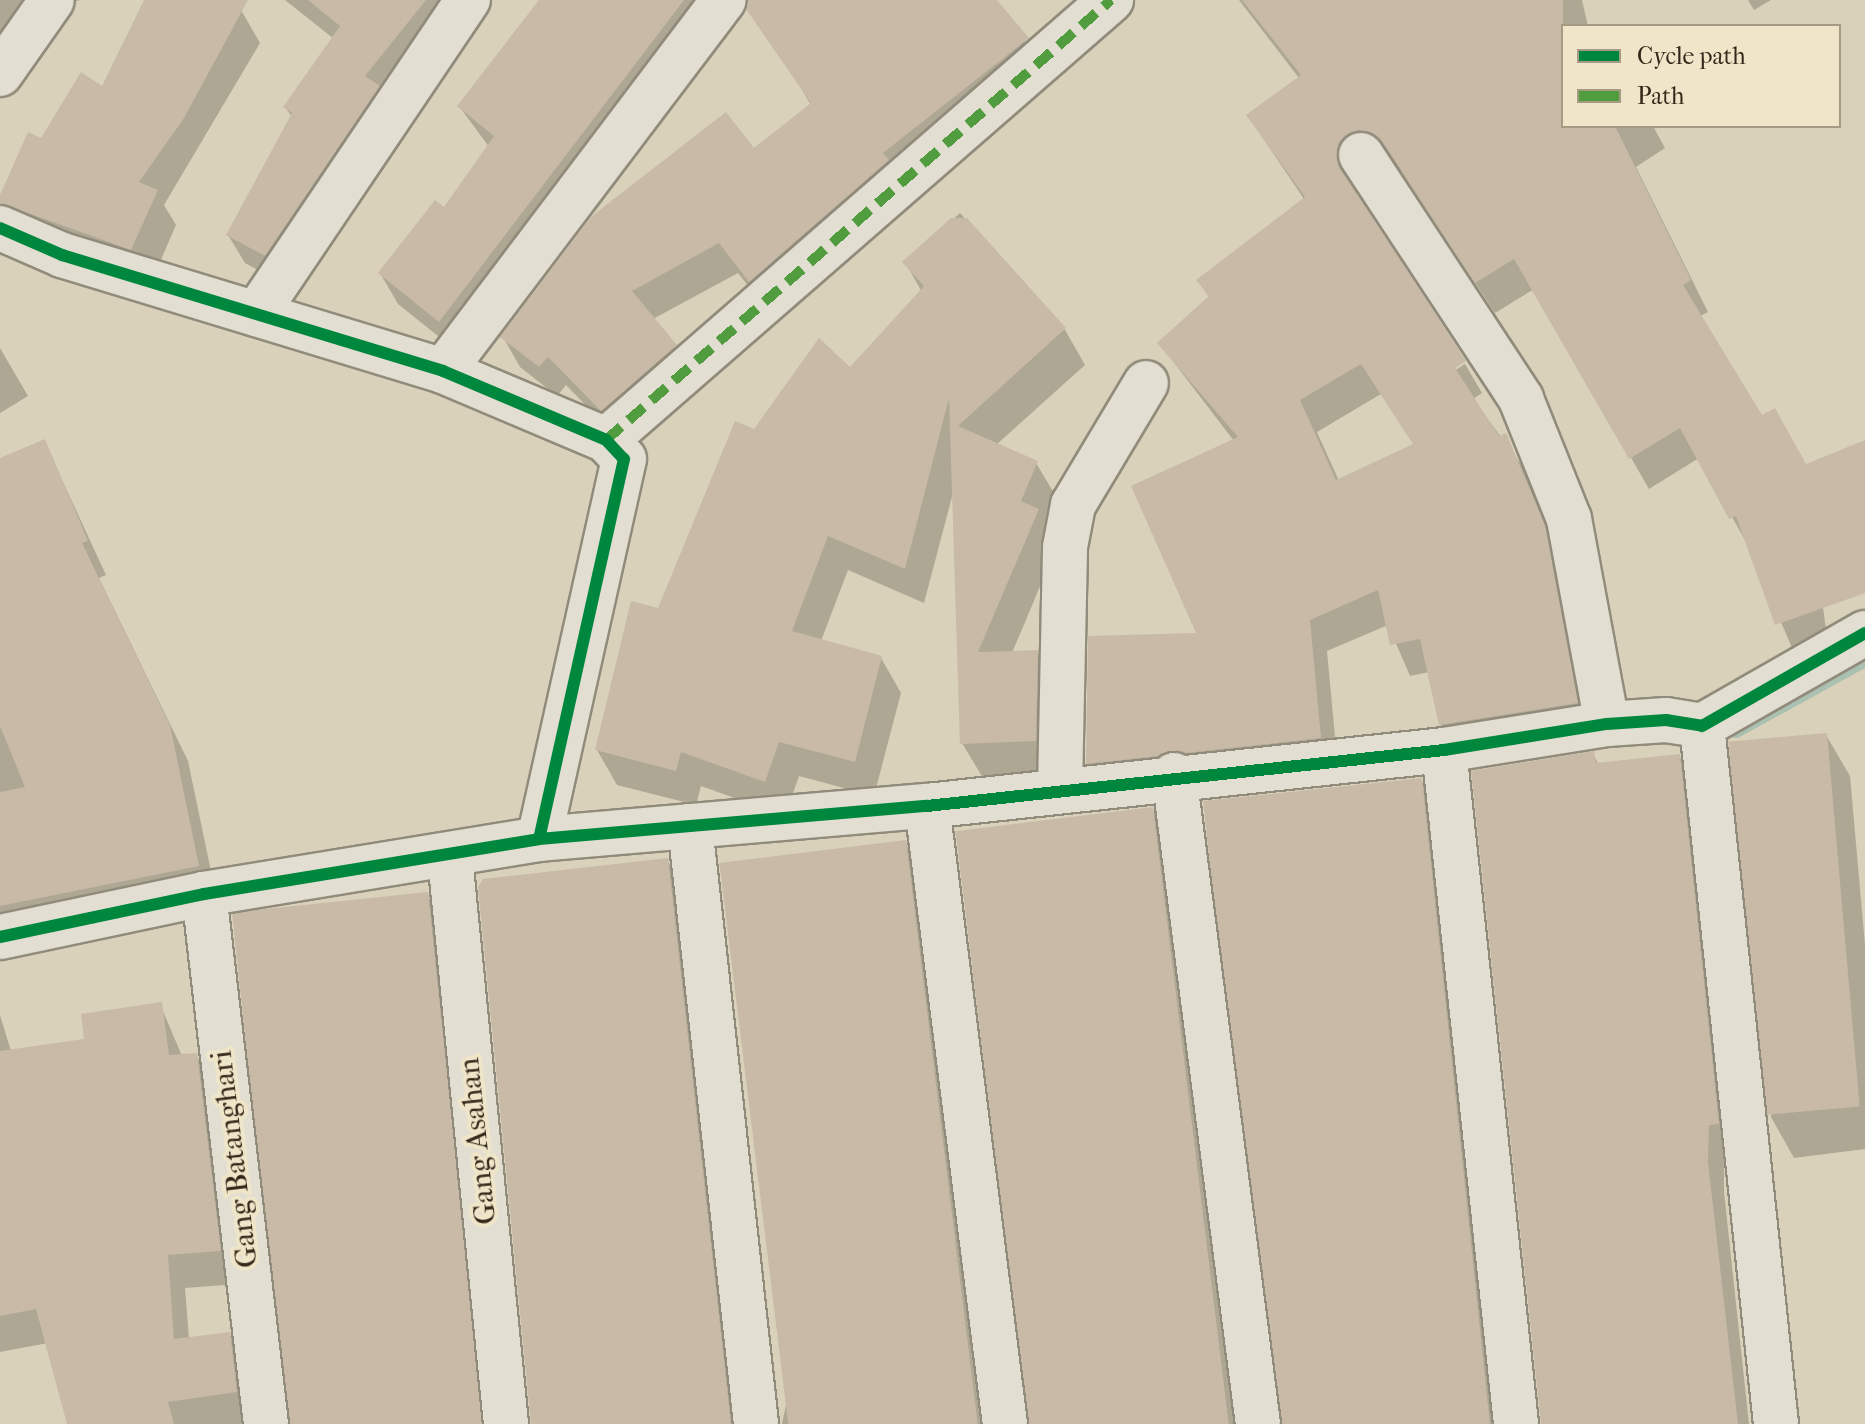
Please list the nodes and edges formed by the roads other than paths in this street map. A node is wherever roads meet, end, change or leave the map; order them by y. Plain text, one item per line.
1 (52, 0) edge
2 (468, 0) edge
3 (724, 0) edge
4 (1111, 0) edge
5 (0, 74) edge
6 (1361, 155) dead end
7 (0, 228) edge
8 (256, 314) junction
9 (443, 371) junction
10 (1146, 383) dead end
11 (606, 440) junction
12 (1865, 633) edge
13 (1607, 724) junction
14 (1702, 726) junction
15 (1444, 750) junction
16 (1174, 775) junction
17 (1060, 788) junction
18 (927, 806) junction
19 (690, 826) junction
20 (539, 839) junction
21 (450, 858) junction
22 (204, 894) junction
23 (0, 937) edge
24 (266, 1424) edge
25 (506, 1424) edge
26 (756, 1424) edge
27 (1005, 1424) edge
28 (1258, 1424) edge
29 (1516, 1424) edge
30 (1776, 1424) edge

1 - 5 street
2 - 8 street
3 - 9 street
4 - 11 street
6 - 13 street
7 - 8 street
8 - 9 street
9 - 11 street
10 - 17 street
11 - 20 street
12 - 14 street
13 - 14 street
13 - 15 street
14 - 30 street
15 - 16 street
15 - 29 street
16 - 17 street
16 - 28 street
17 - 18 street
18 - 19 street
18 - 27 street
19 - 20 street
19 - 26 street
20 - 21 street
21 - 22 street
21 - 25 street, Gang Asahan
22 - 23 street
22 - 24 street, Gang Batanghari

